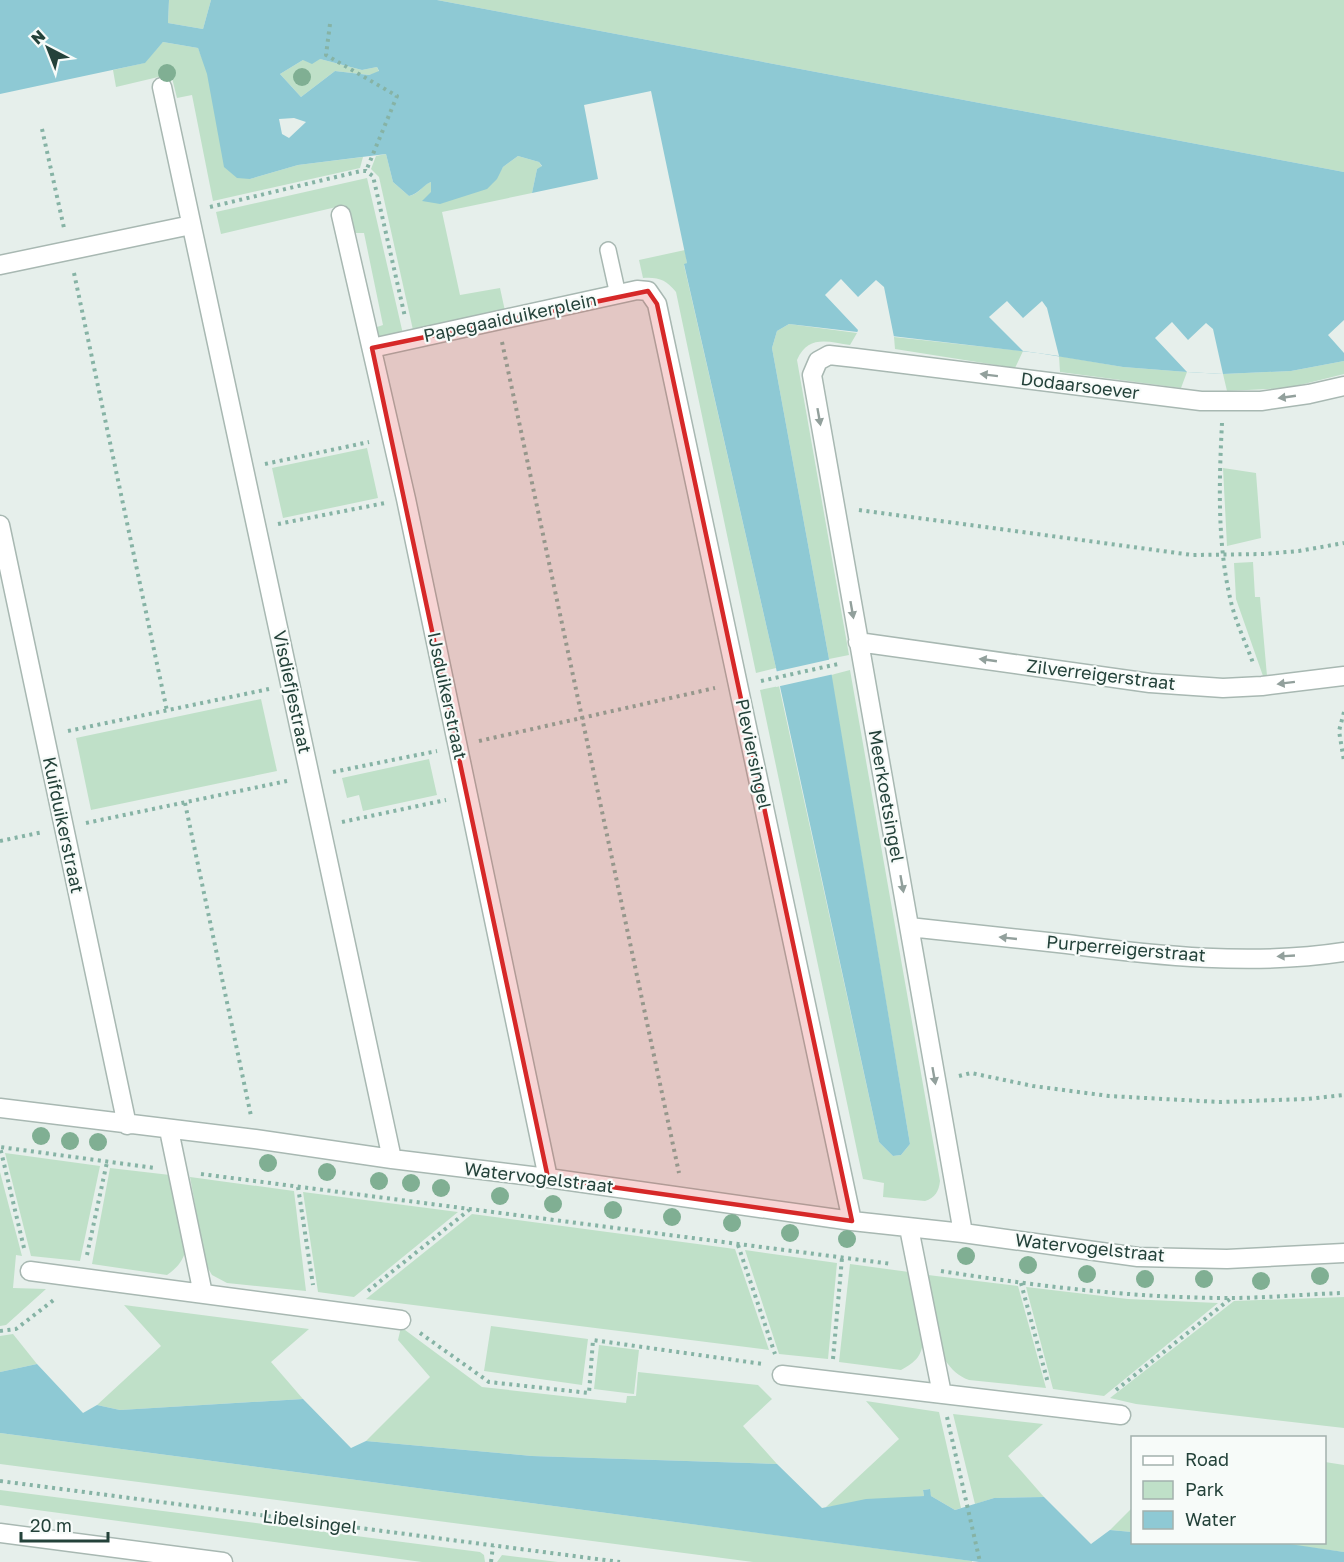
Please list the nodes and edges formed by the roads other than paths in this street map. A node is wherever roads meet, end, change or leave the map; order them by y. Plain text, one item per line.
1 (162, 87) dead end
2 (341, 215) dead end
3 (191, 225) junction
4 (608, 250) dead end
5 (0, 265) edge
6 (648, 291) joint
7 (618, 295) junction
8 (372, 348) junction
9 (818, 360) joint
10 (1344, 386) edge
11 (0, 525) edge
12 (858, 642) junction
13 (1344, 676) edge
14 (909, 927) junction
15 (1344, 952) edge
16 (0, 1108) edge
17 (127, 1125) junction
18 (169, 1130) junction
19 (392, 1160) junction
20 (548, 1178) junction
21 (852, 1221) junction
22 (909, 1228) junction
23 (963, 1233) junction
24 (1344, 1254) edge
25 (30, 1271) road end
26 (204, 1294) junction
27 (401, 1320) road end
28 (782, 1375) road end
29 (942, 1394) junction
30 (1121, 1415) dead end
31 (0, 1533) edge
32 (223, 1562) edge

1 - 3 street, Visdiefjestraat
2 - 8 street, IJsduikerstraat
3 - 5 street
3 - 19 street, Visdiefjestraat
4 - 7 lane
6 - 7 street, Papegaaiduikerplein
6 - 21 street, Pleviersingel
7 - 8 street, Papegaaiduikerplein
8 - 20 street, IJsduikerstraat
10 -> 9 street, Dodaarsoever
9 -> 12 street, Meerkoetsingel
11 - 17 street, Kuifduikerstraat
13 -> 12 street, Zilverreigerstraat
12 -> 14 street, Meerkoetsingel
15 -> 14 street, Purperreigerstraat
14 -> 23 street, Meerkoetsingel
16 - 17 street, Watervogelstraat
17 - 18 street, Watervogelstraat
18 - 19 street, Watervogelstraat
18 - 26 street
19 - 20 street, Watervogelstraat
20 - 21 street, Watervogelstraat
21 - 22 street, Watervogelstraat
22 - 23 street, Watervogelstraat
22 - 29 street
23 - 24 street, Watervogelstraat
25 - 26 street
26 - 27 street
28 - 29 street
29 - 30 street
31 - 32 street

